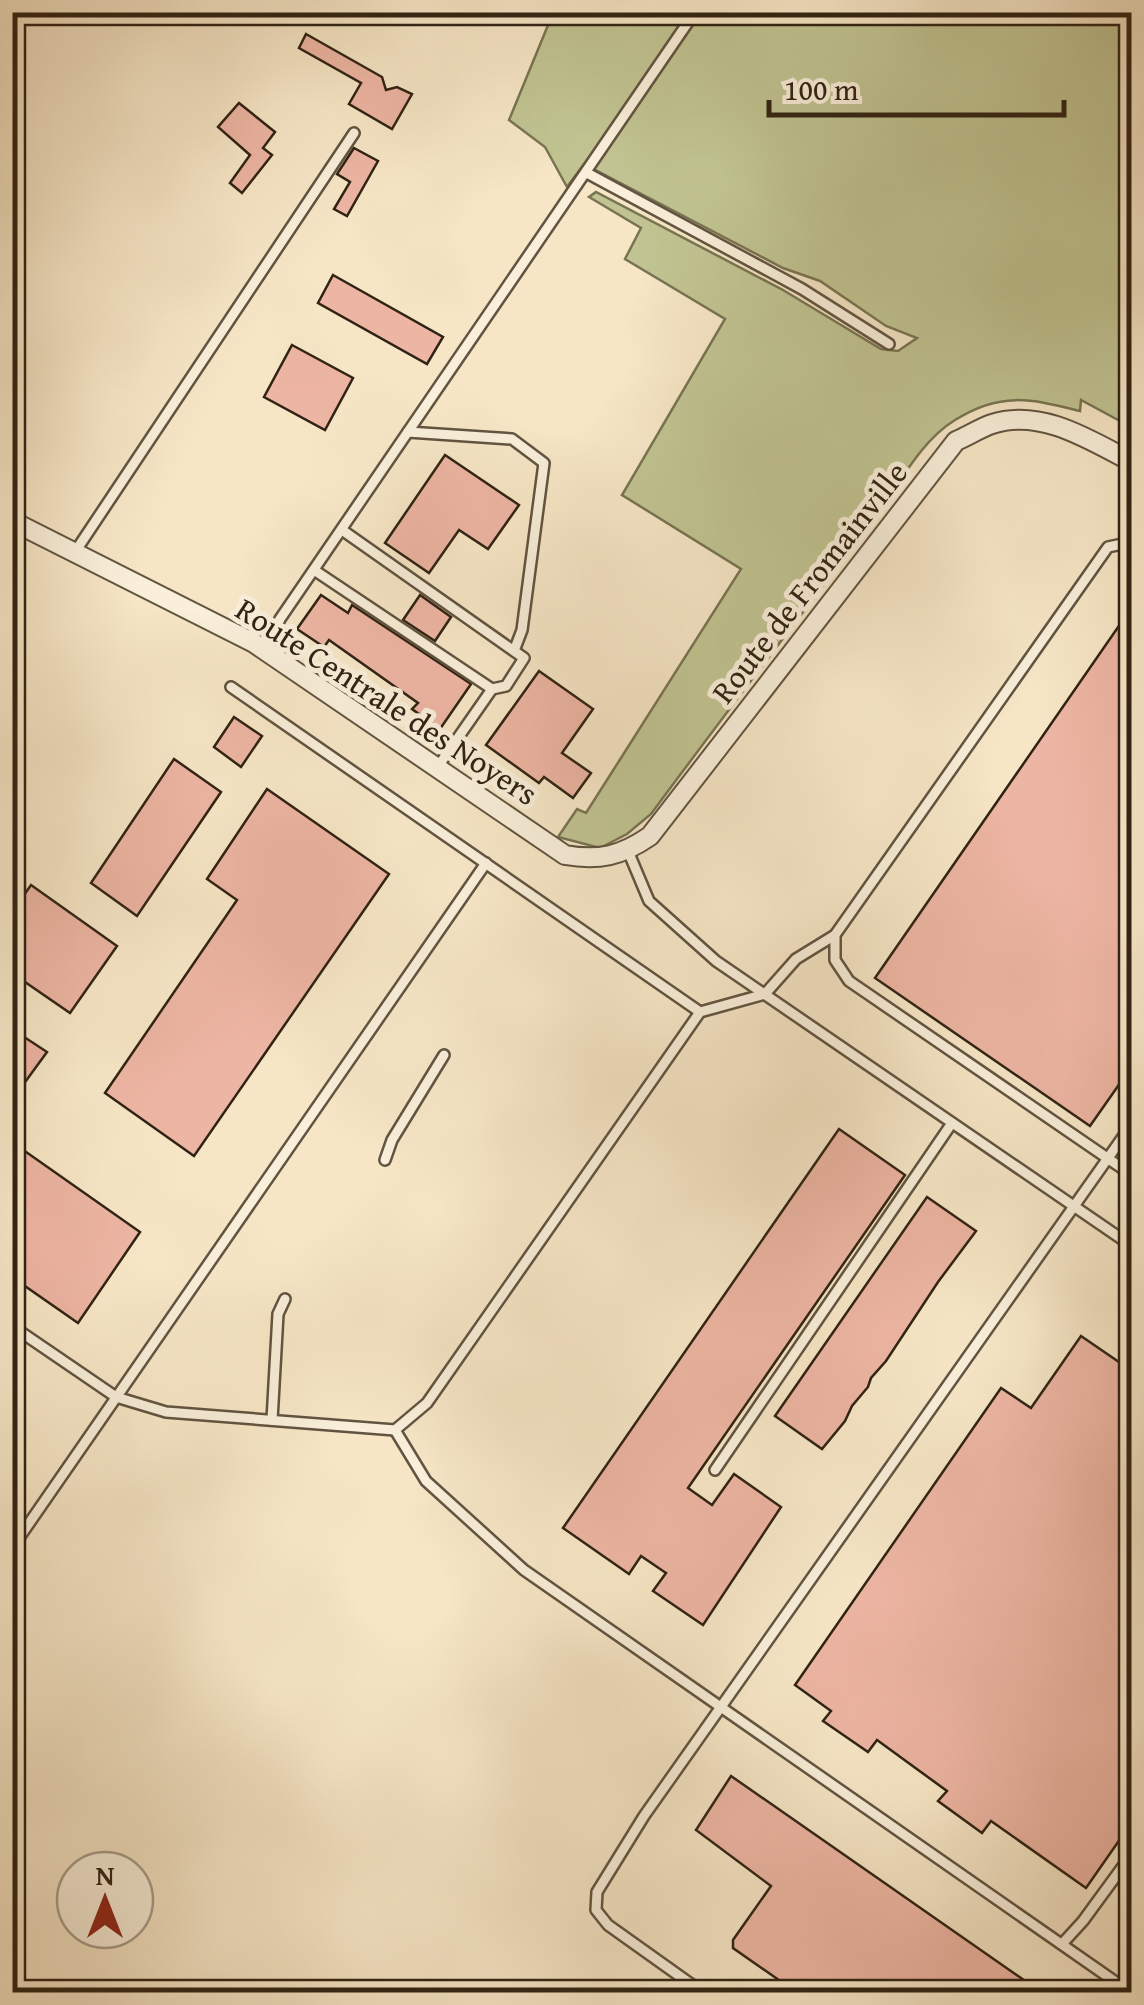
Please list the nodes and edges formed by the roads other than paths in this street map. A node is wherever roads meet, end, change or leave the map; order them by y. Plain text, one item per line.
1 (695, 12) edge
2 (354, 133) dead end
3 (586, 173) junction
4 (888, 344) dead end
5 (408, 432) junction
6 (1132, 462) edge
7 (12, 522) edge
8 (342, 530) junction
9 (1132, 542) edge
10 (76, 552) junction
11 (314, 570) junction
12 (265, 650) junction
13 (514, 651) junction
14 (232, 686) dead end
15 (492, 689) junction
16 (437, 768) junction
17 (628, 851) junction
18 (486, 863) junction
19 (835, 935) junction
20 (765, 994) junction
21 (700, 1012) junction
22 (444, 1056) dead end
23 (952, 1123) junction
24 (1132, 1124) edge
25 (1107, 1158) junction
26 (385, 1160) dead end
27 (1132, 1175) edge
28 (1073, 1206) junction
29 (1132, 1246) edge
30 (285, 1299) dead end
31 (12, 1326) edge
32 (116, 1397) junction
33 (272, 1420) junction
34 (395, 1430) junction
35 (715, 1470) dead end
36 (12, 1548) edge
37 (724, 1707) junction
38 (1132, 1854) edge
39 (1062, 1944) junction
40 (702, 1992) edge
41 (1130, 1992) edge

1 - 3 lane
2 - 10 lane
3 - 4 lane
3 - 5 lane
5 - 8 lane
5 - 13 lane
6 - 17 street, Route de Fromainville
7 - 10 street, Route Centrale des Noyers
8 - 11 lane
8 - 13 lane
9 - 19 lane
10 - 12 street, Route Centrale des Noyers
11 - 12 lane
11 - 15 lane
12 - 16 street, Route Centrale des Noyers
13 - 15 lane
14 - 18 lane
15 - 16 lane
16 - 17 street, Route Centrale des Noyers
17 - 20 lane
18 - 21 lane
18 - 32 lane
19 - 20 lane
19 - 25 lane
20 - 21 lane
20 - 23 lane
21 - 34 lane
22 - 26 lane
23 - 28 lane
23 - 35 lane
24 - 25 lane
25 - 27 lane
25 - 28 lane
28 - 29 lane
28 - 37 lane
30 - 33 lane
31 - 32 lane
32 - 33 lane
32 - 36 lane
33 - 34 lane
34 - 37 lane
37 - 39 lane
37 - 40 lane
38 - 39 lane
39 - 41 lane

